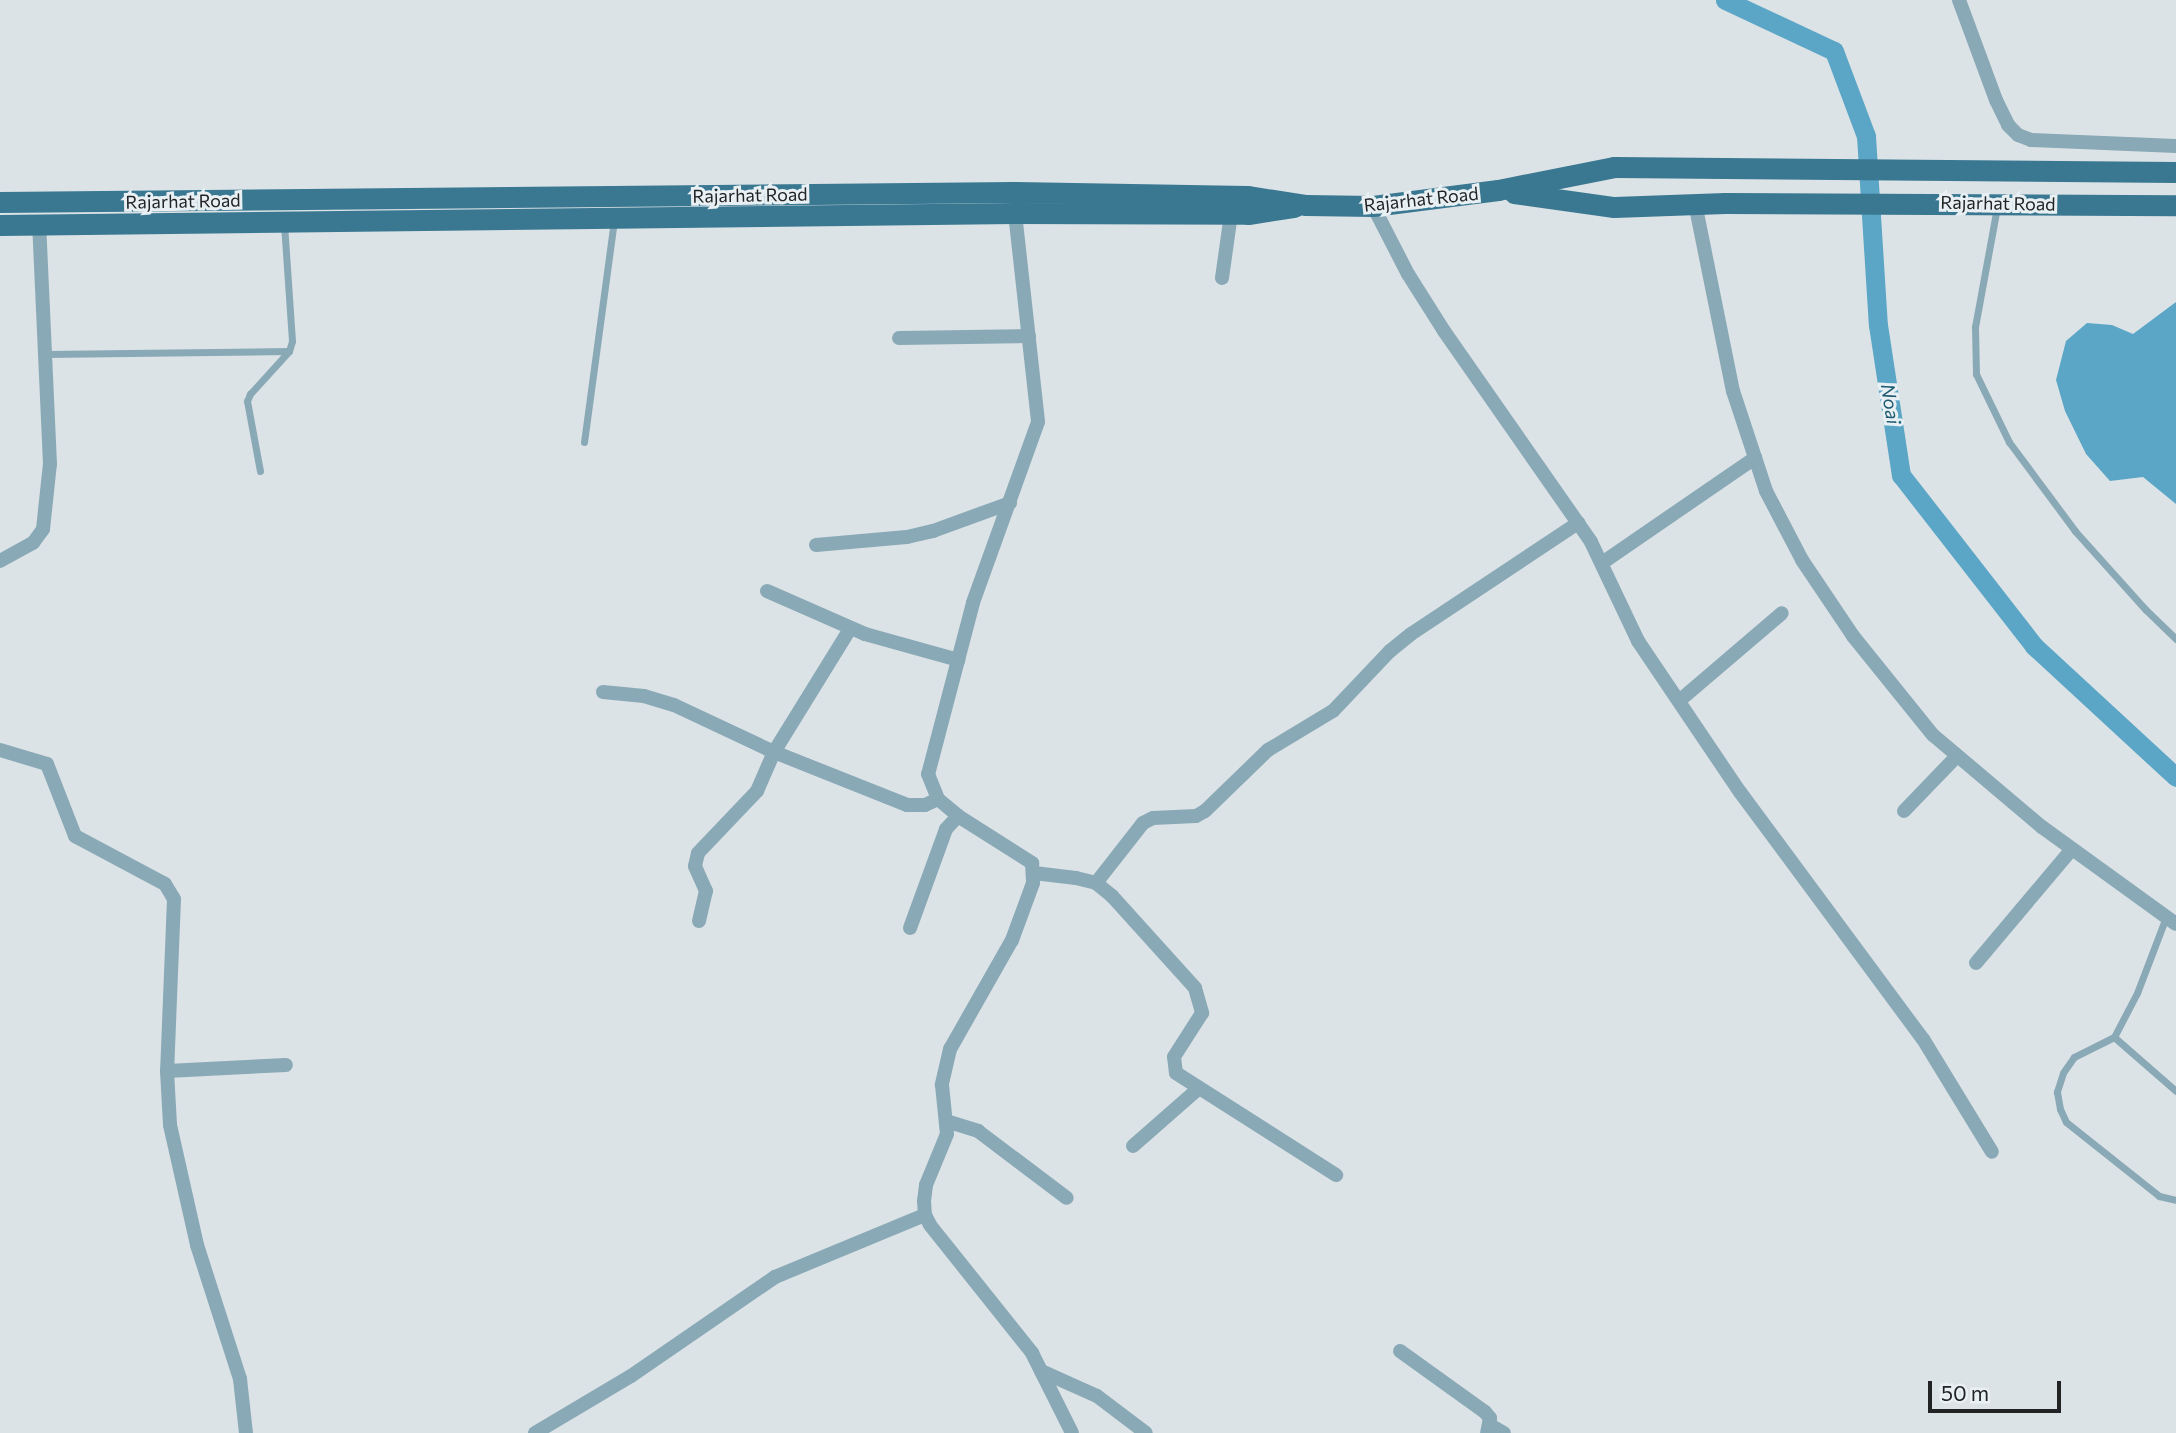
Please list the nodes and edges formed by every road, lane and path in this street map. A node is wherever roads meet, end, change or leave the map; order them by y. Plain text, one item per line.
1 (1959, 0) edge
2 (2176, 146) edge
3 (2176, 172) edge
4 (1498, 190) junction
5 (0, 202) edge
6 (1695, 203) junction
7 (1998, 203) junction
8 (1306, 205) junction
9 (2176, 205) edge
10 (1373, 206) junction
11 (1014, 213) junction
12 (1231, 214) junction
13 (614, 218) junction
14 (284, 222) junction
15 (0, 225) edge
16 (39, 225) junction
17 (1222, 278) dead end
18 (1029, 336) junction
19 (899, 338) dead end
20 (289, 351) junction
21 (46, 354) junction
22 (584, 442) dead end
23 (1755, 457) junction
24 (260, 471) dead end
25 (1010, 503) junction
26 (1578, 523) junction
27 (816, 545) dead end
28 (0, 561) edge
29 (1602, 563) junction
30 (767, 591) dead end
31 (1782, 613) dead end
32 (850, 629) junction
33 (2176, 639) edge
34 (958, 660) junction
35 (603, 692) dead end
36 (1679, 701) junction
37 (0, 750) edge
38 (774, 751) junction
39 (1957, 756) junction
40 (938, 799) junction
41 (1904, 811) dead end
42 (958, 816) junction
43 (2072, 849) junction
44 (1034, 873) junction
45 (1096, 883) junction
46 (2171, 920) edge
47 (699, 921) dead end
48 (910, 928) dead end
49 (1976, 963) dead end
50 (2114, 1037) junction
51 (286, 1065) dead end
52 (167, 1071) junction
53 (1198, 1089) junction
54 (2176, 1091) edge
55 (946, 1121) junction
56 (1133, 1146) dead end
57 (1992, 1152) dead end
58 (1336, 1175) dead end
59 (1067, 1198) dead end
60 (2176, 1200) edge
61 (925, 1215) junction
62 (1400, 1351) dead end
63 (1041, 1371) junction
64 (1489, 1429) edge
65 (246, 1433) edge
66 (535, 1433) edge
67 (1072, 1433) edge
68 (1146, 1433) edge
69 (1504, 1433) edge

1 - 2 street
3 - 4 main road
4 - 6 main road, Rajarhat Road
4 - 10 main road, Rajarhat Road
5 - 8 main road, Rajarhat Road
6 - 7 main road, Rajarhat Road
6 - 23 street
7 - 9 main road, Rajarhat Road
7 - 33 lane
8 - 10 main road, Rajarhat Road
8 - 12 main road
10 - 26 street
11 - 12 main road
11 - 13 main road
11 - 18 street
12 - 17 street
13 - 14 main road
13 - 22 lane
14 - 16 main road
14 - 20 lane
15 - 16 main road
16 - 21 street
18 - 19 street
18 - 25 street
20 - 21 lane
20 - 24 lane
21 - 28 street
23 - 29 street
23 - 39 street
25 - 27 street
25 - 34 street
26 - 29 street
26 - 45 street
29 - 36 street
30 - 32 street
31 - 36 street
32 - 34 street
32 - 38 street
34 - 40 street
35 - 38 street
36 - 57 street
37 - 52 street
38 - 40 street
38 - 47 street
39 - 41 street
39 - 43 street
40 - 42 street
42 - 44 street
42 - 48 street
43 - 46 street
43 - 49 street
44 - 45 street
44 - 55 street
45 - 53 street
46 - 50 lane
50 - 54 lane
50 - 60 lane
51 - 52 street
52 - 65 street
53 - 56 street
53 - 58 street
55 - 59 street
55 - 61 street
61 - 63 street
61 - 66 street
62 - 64 street
63 - 67 street
63 - 68 street
64 - 69 street

